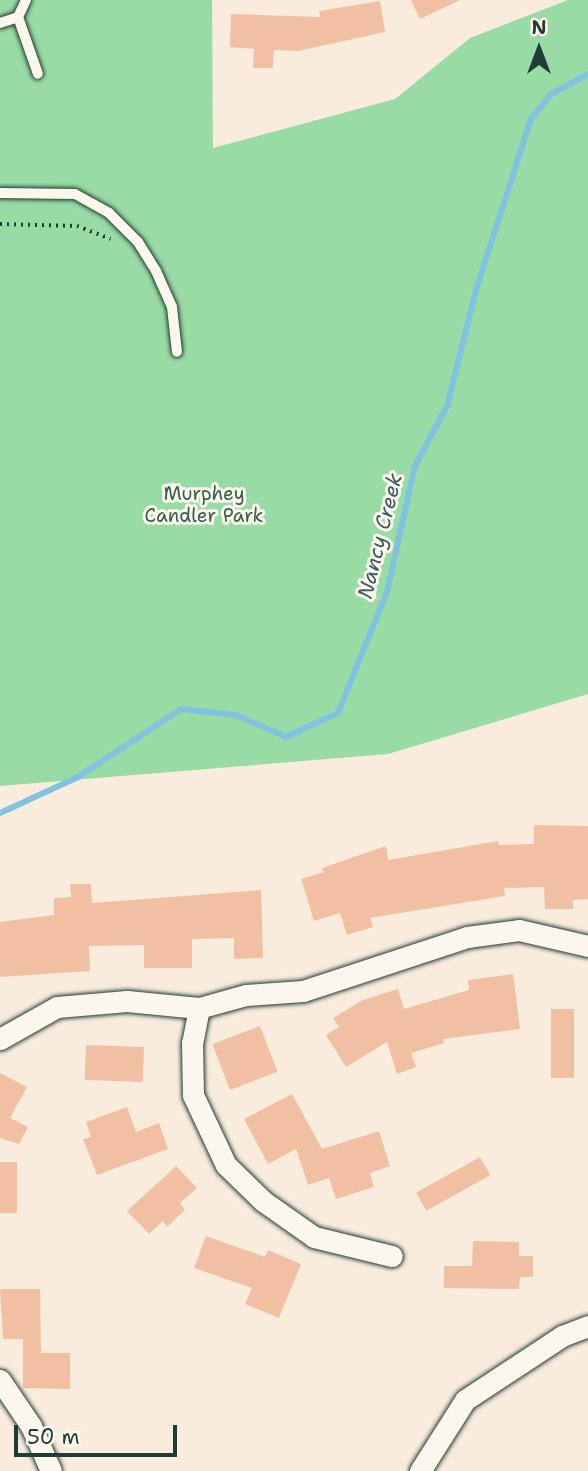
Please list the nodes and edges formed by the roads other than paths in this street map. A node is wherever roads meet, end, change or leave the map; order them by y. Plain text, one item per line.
1 (26, 0) edge
2 (18, 17) junction
3 (0, 23) edge
4 (38, 74) dead end
5 (0, 193) edge
6 (177, 352) dead end
7 (588, 946) edge
8 (199, 1008) junction
9 (0, 1039) edge
10 (392, 1256) dead end
11 (588, 1326) edge
12 (0, 1380) edge
13 (51, 1471) edge
14 (419, 1471) edge

1 - 2 lane
2 - 3 lane
2 - 4 lane
5 - 6 lane
7 - 8 street
8 - 9 street
8 - 10 street
11 - 14 street
12 - 13 street

